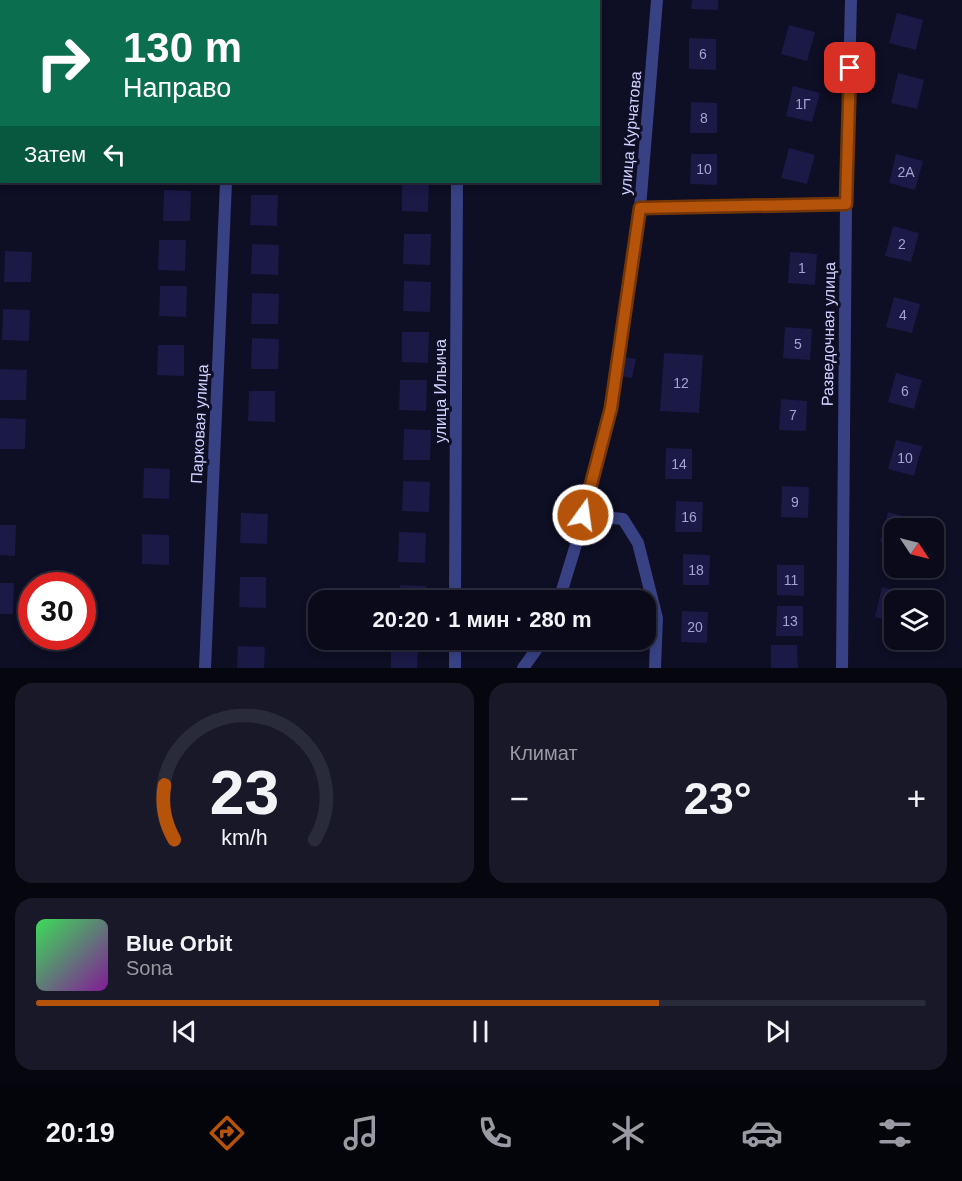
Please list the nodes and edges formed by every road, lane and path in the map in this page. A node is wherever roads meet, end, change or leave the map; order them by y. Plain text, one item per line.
1 (657, 0) edge
2 (851, 0) edge
3 (226, 183) edge
4 (457, 183) edge
5 (846, 204) junction
6 (640, 208) junction
7 (583, 515) junction
8 (455, 590) edge
9 (562, 590) edge
10 (455, 650) edge
11 (536, 650) edge
12 (205, 668) edge
13 (455, 668) edge
14 (523, 668) edge
15 (655, 668) edge
16 (842, 668) edge

1 - 6 street, улица Курчатова
2 - 5 street, Разведочная улица
3 - 12 street, Парковая улица
4 - 8 street, улица Ильича
5 - 6 street
5 - 16 street, Разведочная улица
6 - 7 street, улица Курчатова
7 - 9 street, улица Курчатова
7 - 15 street
10 - 13 street
11 - 14 street

